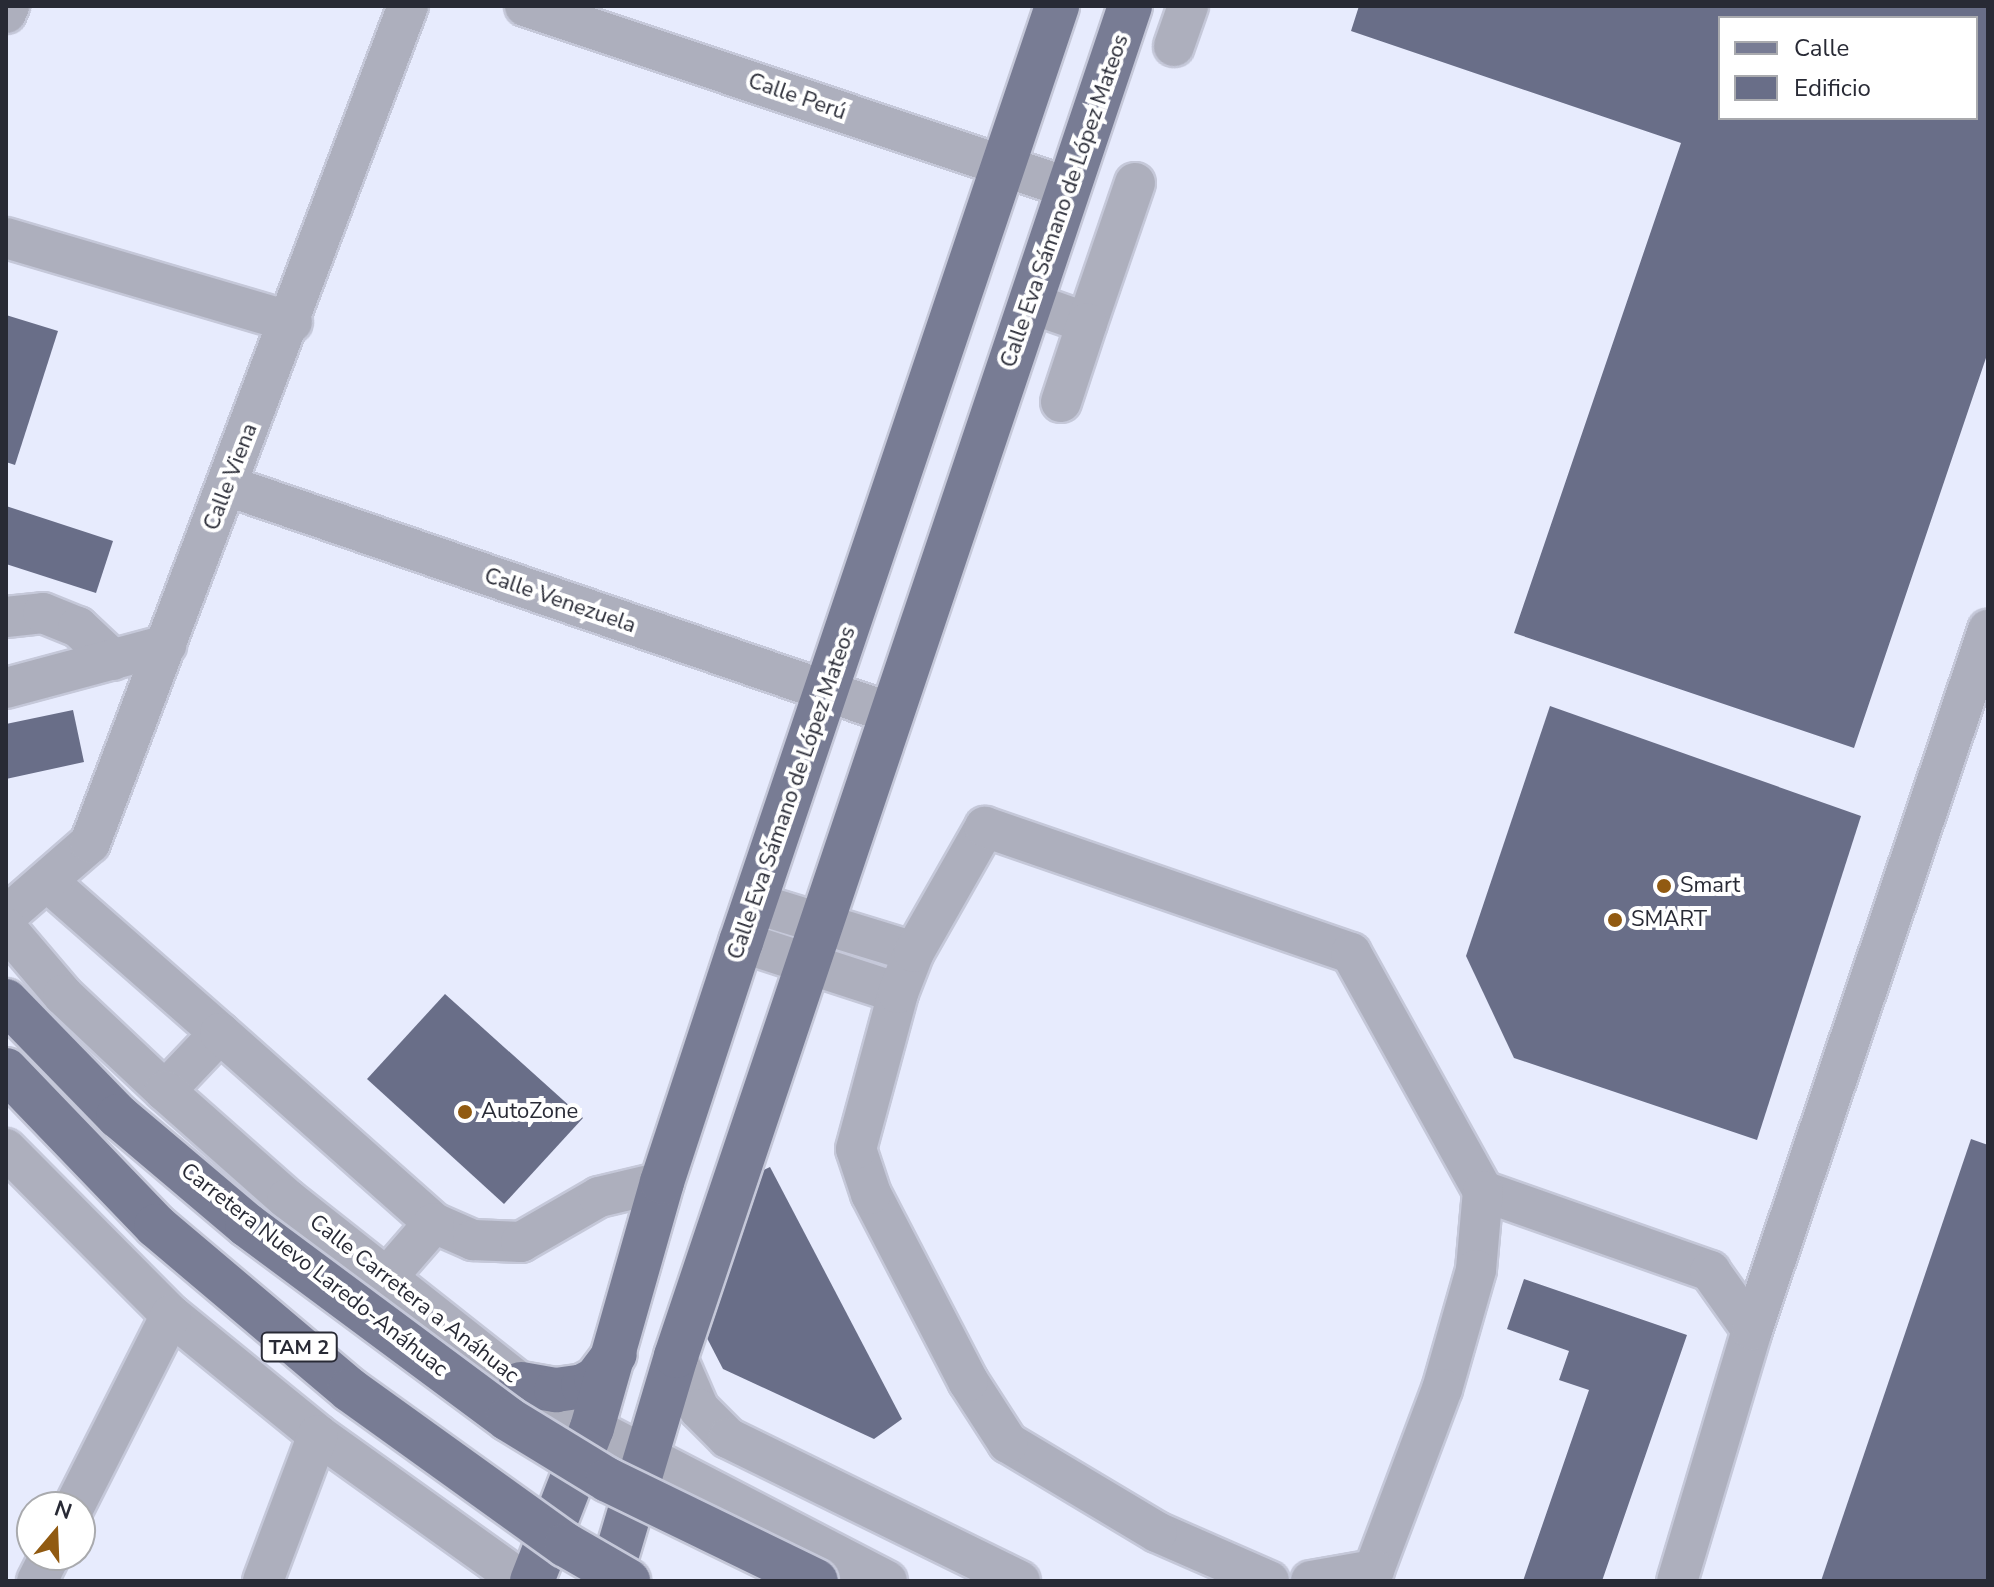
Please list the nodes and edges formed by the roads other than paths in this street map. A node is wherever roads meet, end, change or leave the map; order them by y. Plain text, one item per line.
1 (9, 6) edge
2 (408, 6) edge
3 (525, 6) edge
4 (1057, 6) edge
5 (1130, 6) edge
6 (1188, 6) edge
7 (6, 13) edge
8 (1174, 46) dead end
9 (1004, 166) junction
10 (1135, 183) dead end
11 (1069, 188) junction
12 (6, 238) edge
13 (1030, 303) junction
14 (292, 322) junction
15 (1087, 323) junction
16 (1061, 402) dead end
17 (228, 486) junction
18 (6, 617) edge
19 (1988, 630) edge
20 (166, 645) junction
21 (113, 660) junction
22 (6, 688) edge
23 (827, 694) junction
24 (893, 714) junction
25 (48, 882) junction
26 (6, 916) edge
27 (747, 922) junction
28 (822, 924) junction
29 (6, 928) edge
30 (914, 952) junction
31 (807, 965) junction
32 (898, 993) junction
33 (6, 1001) edge
34 (220, 1033) junction
35 (6, 1070) edge
36 (165, 1091) junction
37 (6, 1149) edge
38 (662, 1182) junction
39 (1483, 1191) junction
40 (434, 1223) junction
41 (388, 1276) junction
42 (171, 1315) junction
43 (1752, 1330) junction
44 (617, 1352) junction
45 (676, 1356) junction
46 (521, 1384) junction
47 (592, 1428) junction
48 (318, 1435) junction
49 (648, 1458) junction
50 (82, 1491) edge
51 (1372, 1575) edge
52 (263, 1581) edge
53 (522, 1581) edge
54 (532, 1581) edge
55 (609, 1581) edge
56 (628, 1581) edge
57 (816, 1581) edge
58 (887, 1581) edge
59 (1020, 1581) edge
60 (1269, 1581) edge
61 (1311, 1581) edge
62 (1677, 1581) edge

1 - 7 street
2 - 14 street, Calle Viena
3 - 9 street, Calle Perú
4 - 9 main road, Calle Eva Sámano de López Mateos
5 - 11 main road, Calle Eva Sámano de López Mateos
6 - 8 street
9 - 11 street, Calle Perú
9 - 23 main road, Calle Eva Sámano de López Mateos
10 - 15 street
11 - 13 main road, Calle Eva Sámano de López Mateos
12 - 14 street
13 - 15 street
13 - 24 main road, Calle Eva Sámano de López Mateos
14 - 17 street, Calle Viena
15 - 16 street
17 - 20 street, Calle Viena
17 - 23 street, Calle Venezuela
18 - 21 street
19 - 43 street
20 - 21 street
20 - 25 street, Calle Viena
21 - 22 street
23 - 24 street, Calle Venezuela
23 - 27 main road, Calle Eva Sámano de López Mateos
24 - 28 main road, Calle Eva Sámano de López Mateos
25 - 26 street, Calle Viena
25 - 34 street
27 - 28 street
27 - 31 street
27 - 38 main road, Calle Eva Sámano de López Mateos
28 - 30 street
28 - 31 main road, Calle Eva Sámano de López Mateos
29 - 36 street, Calle Carretera a Anáhuac
30 - 32 street
30 - 39 street
31 - 32 street
31 - 45 main road, Calle Eva Sámano de López Mateos
32 - 60 street
33 - 57 main road, Carretera Nuevo Laredo-Anáhuac / TAM 2, bridge
34 - 36 street
34 - 40 street
35 - 56 main road, TAM 2, bridge
36 - 41 street, Calle Carretera a Anáhuac
37 - 42 street
38 - 40 street
38 - 44 main road, Calle Eva Sámano de López Mateos
39 - 43 street
39 - 51 street
40 - 41 street
41 - 46 street, Calle Carretera a Anáhuac
42 - 48 street
42 - 50 street
43 - 62 street
44 - 46 main road
44 - 47 main road, Calle Eva Sámano de López Mateos
45 - 49 main road, Calle Eva Sámano de López Mateos
45 - 59 street
46 - 47 street, Calle Carretera a Anáhuac
47 - 49 street, Calle Carretera a Anáhuac
47 - 54 main road, Calle Eva Sámano de López Mateos
48 - 52 street
48 - 53 street
49 - 55 main road, Calle Eva Sámano de López Mateos
49 - 58 street, Calle Carretera a Anáhuac
51 - 61 street

